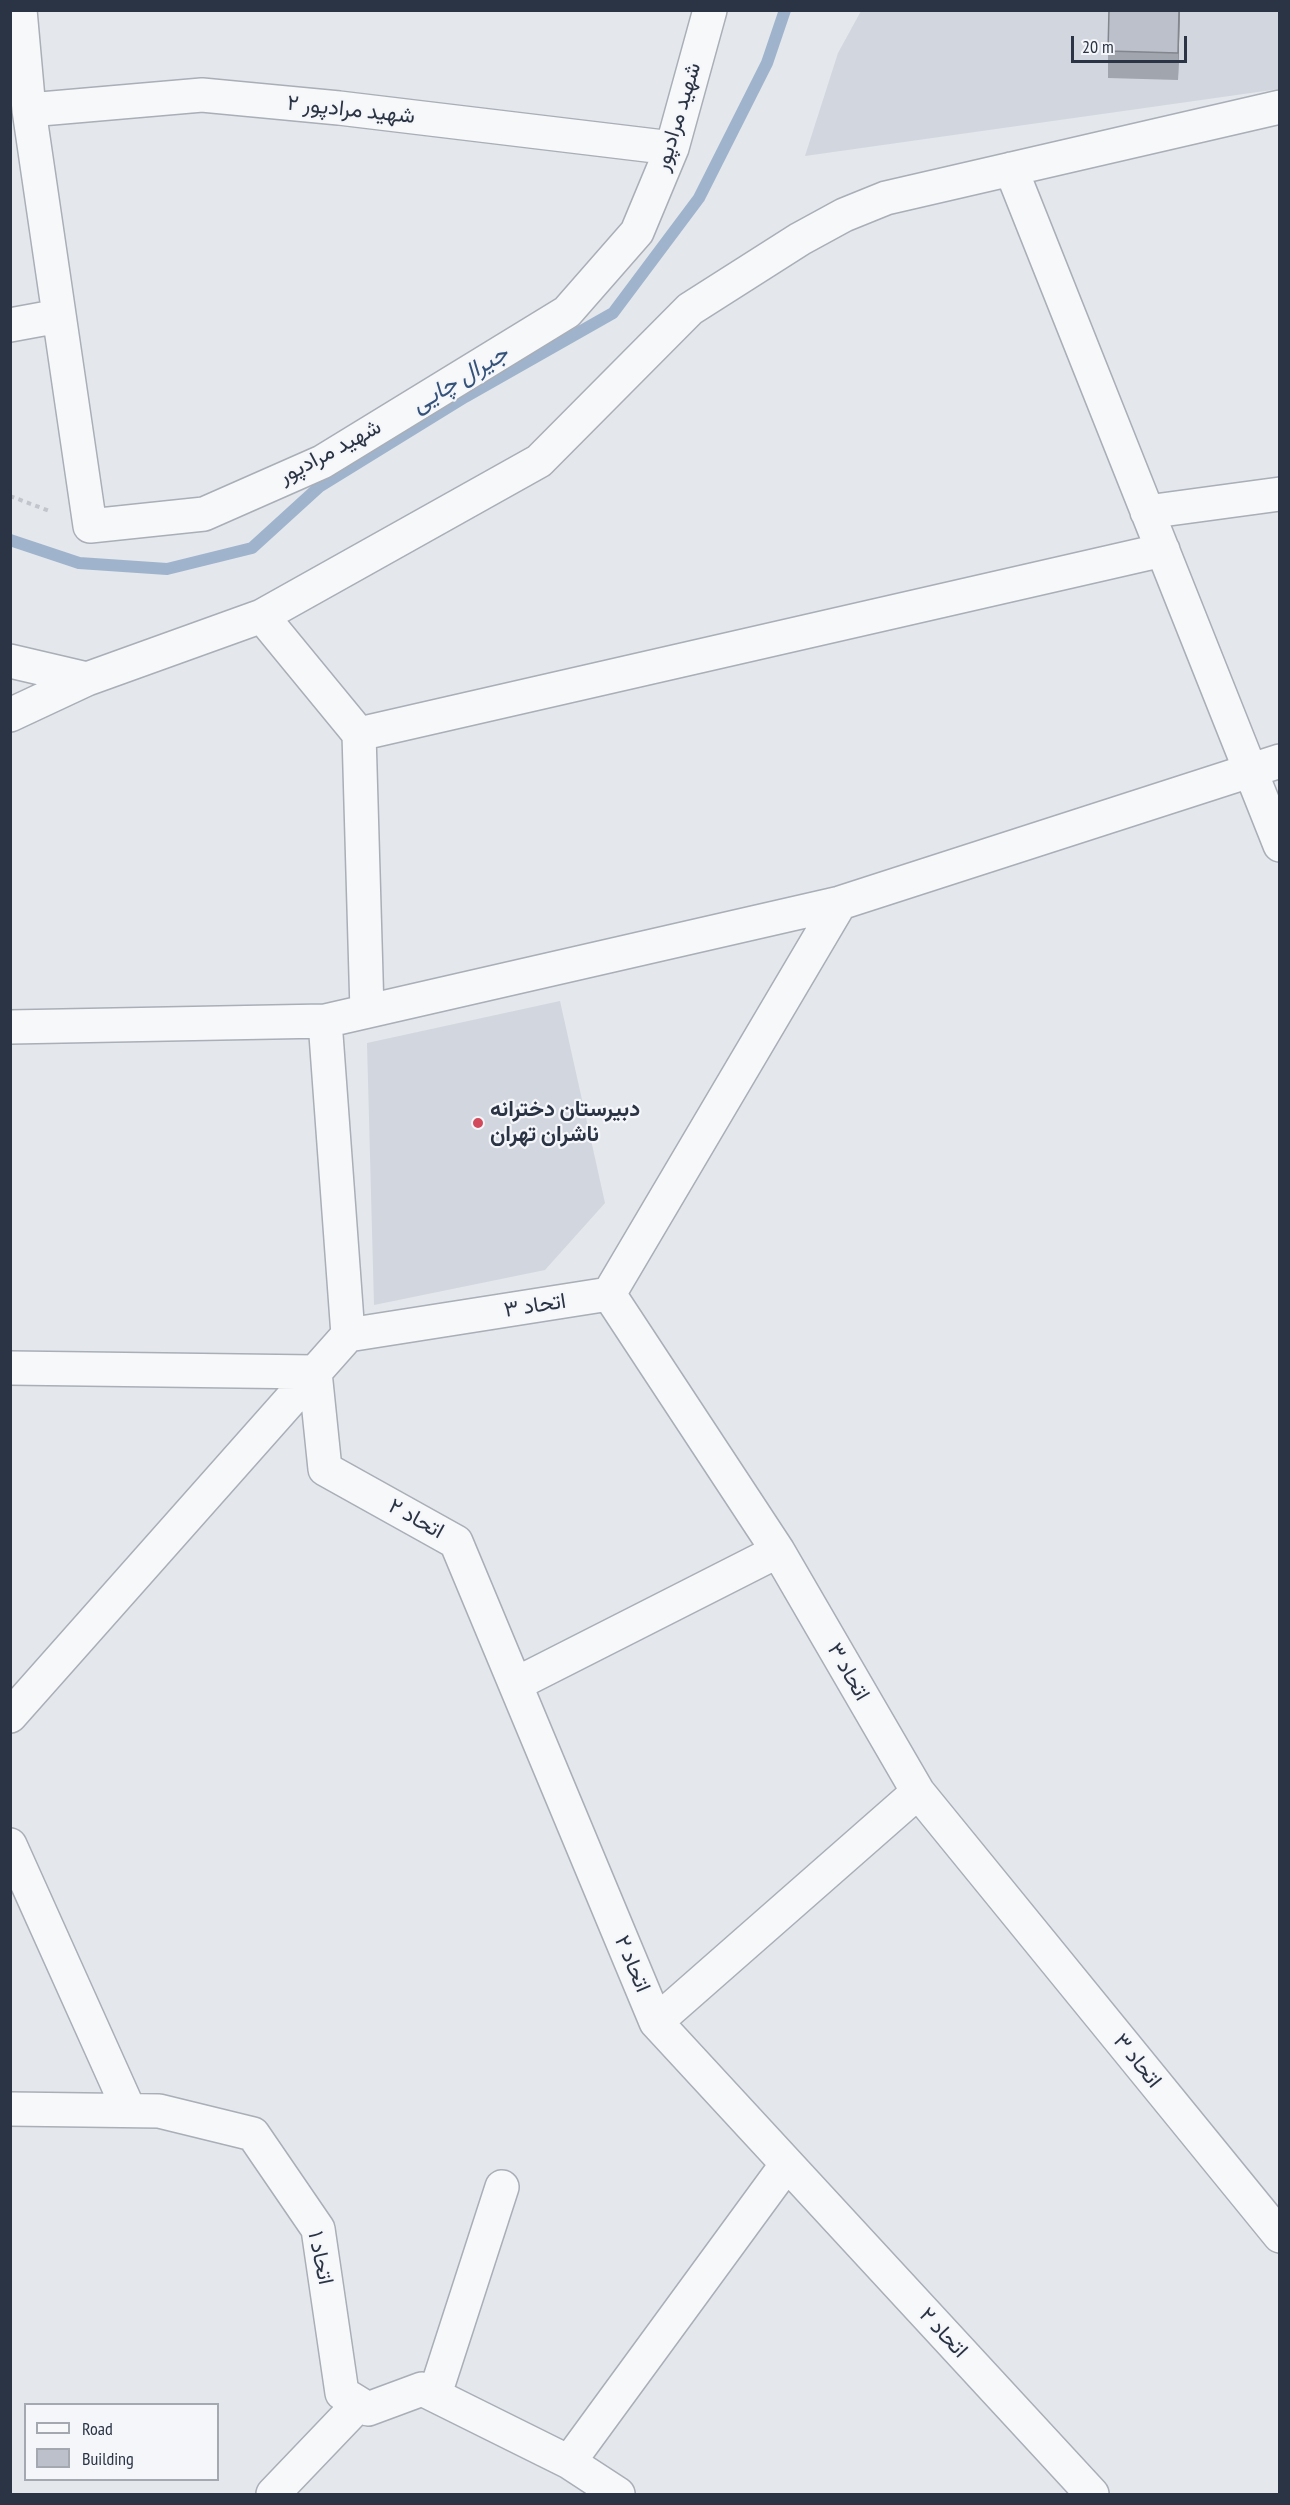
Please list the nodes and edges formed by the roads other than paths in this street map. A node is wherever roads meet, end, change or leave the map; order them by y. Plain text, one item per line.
1 (20, 10) edge
2 (710, 10) edge
3 (18, 64) edge
4 (1280, 107) edge
5 (29, 110) junction
6 (672, 148) junction
7 (1011, 169) junction
8 (59, 316) junction
9 (10, 325) edge
10 (1280, 494) edge
11 (1147, 512) junction
12 (1163, 550) junction
13 (262, 616) junction
14 (10, 661) edge
15 (87, 679) junction
16 (10, 715) edge
17 (359, 734) junction
18 (1265, 765) edge
19 (1280, 845) edge
20 (840, 903) junction
21 (367, 1011) junction
22 (325, 1021) junction
23 (10, 1027) edge
24 (609, 1294) junction
25 (348, 1335) junction
26 (10, 1368) edge
27 (315, 1372) junction
28 (778, 1551) junction
29 (516, 1684) junction
30 (10, 1716) edge
31 (918, 1792) junction
32 (10, 1845) edge
33 (656, 2022) junction
34 (10, 2109) edge
35 (129, 2110) junction
36 (787, 2164) junction
37 (502, 2187) dead end
38 (1280, 2236) edge
39 (435, 2394) junction
40 (359, 2404) junction
41 (569, 2462) junction
42 (273, 2494) edge
43 (618, 2494) edge
44 (1092, 2494) edge

1 - 3 street
2 - 6 street, شهید مرادپور
3 - 5 street
4 - 7 street
5 - 6 street, شهید مرادپور ۲
5 - 8 street
6 - 8 street, شهید مرادپور
7 - 11 street
7 - 13 street
8 - 9 street
10 - 11 street
11 - 12 street
12 - 17 street
12 - 18 street
13 - 15 street
13 - 17 street
14 - 15 street
15 - 16 street
17 - 21 street
18 - 19 street
18 - 20 street
20 - 21 street
20 - 24 street
21 - 22 street
22 - 23 street
22 - 25 street
24 - 25 street, اتحاد ۳
24 - 28 street, اتحاد ۳
25 - 27 street
26 - 27 street
27 - 29 street, اتحاد ۲
27 - 30 street
28 - 29 street
28 - 31 street, اتحاد ۳
29 - 33 street, اتحاد ۲
31 - 33 street
31 - 38 street, اتحاد ۳
32 - 35 street
33 - 36 street, اتحاد ۲
34 - 35 street, اتحاد ۱
35 - 40 street, اتحاد ۱
36 - 41 street
36 - 44 street, اتحاد ۲
37 - 39 street
39 - 40 street
39 - 41 street
40 - 42 street
41 - 43 street

